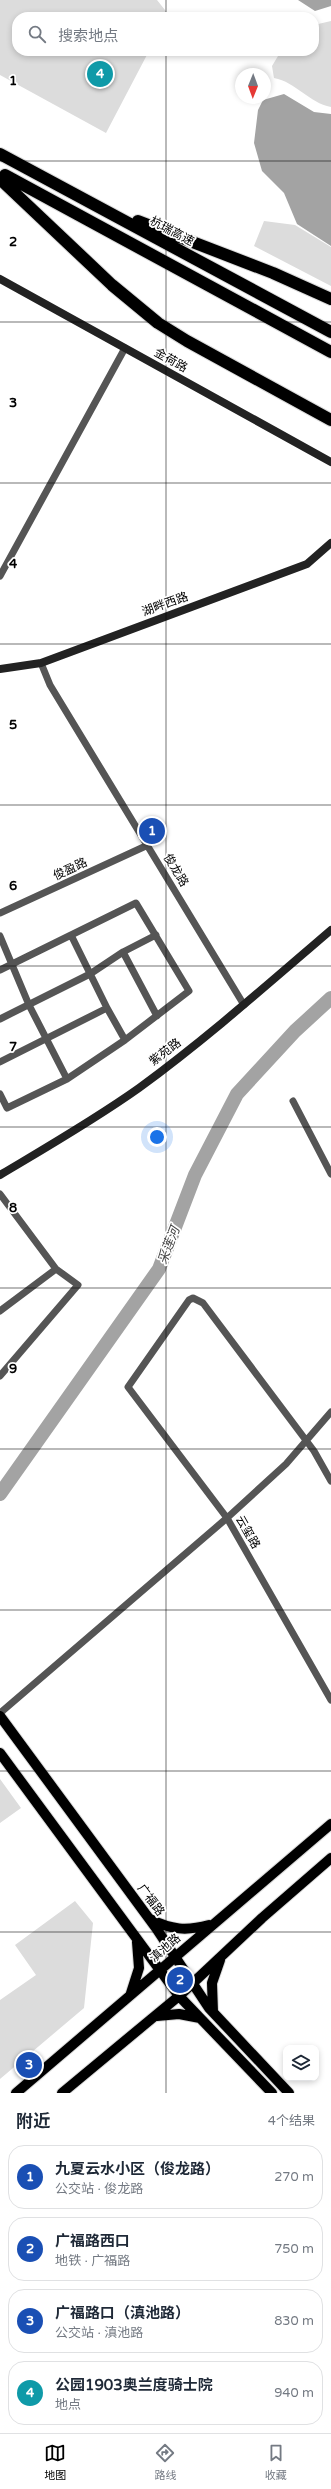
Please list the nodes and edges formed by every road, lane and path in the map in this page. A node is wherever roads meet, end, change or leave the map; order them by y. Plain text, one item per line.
1 (0, 154) edge
2 (0, 173) edge
3 (0, 179) edge
4 (52, 182) junction
5 (0, 279) edge
6 (331, 300) edge
7 (331, 332) edge
8 (125, 348) junction
9 (331, 352) edge
10 (331, 420) edge
11 (331, 462) edge
12 (331, 543) edge
13 (0, 576) edge
14 (41, 663) junction
15 (0, 670) edge
16 (148, 845) junction
17 (0, 913) edge
18 (331, 930) edge
19 (72, 935) junction
20 (156, 935) junction
21 (0, 936) edge
22 (123, 952) junction
23 (11, 965) junction
24 (0, 970) edge
25 (90, 974) junction
26 (29, 1004) junction
27 (244, 1005) junction
28 (107, 1008) junction
29 (157, 1016) junction
30 (0, 1019) edge
31 (46, 1040) junction
32 (126, 1040) junction
33 (0, 1062) edge
34 (66, 1079) junction
35 (0, 1094) edge
36 (293, 1101) dead end
37 (331, 1174) edge
38 (0, 1175) edge
39 (0, 1194) edge
40 (56, 1270) junction
41 (0, 1311) edge
42 (0, 1376) edge
43 (331, 1412) edge
44 (307, 1442) junction
45 (331, 1481) edge
46 (227, 1518) junction
47 (331, 1700) edge
48 (0, 1713) edge
49 (0, 1716) edge
50 (0, 1753) edge
51 (331, 1824) edge
52 (331, 1858) edge
53 (148, 1918) junction
54 (213, 1924) junction
55 (135, 1937) junction
56 (175, 1956) junction
57 (221, 1957) junction
58 (159, 1970) junction
59 (192, 1984) junction
60 (130, 1995) junction
61 (179, 1996) junction
62 (213, 2012) junction
63 (155, 2016) junction
64 (202, 2019) junction
65 (16, 2093) edge
66 (62, 2093) edge
67 (272, 2093) edge
68 (289, 2093) edge

1 - 4 highway, 杭瑞高速
2 - 9 highway
3 - 10 highway
4 - 6 highway
4 - 7 highway, 杭瑞高速
5 - 8 street, 金荷路
8 - 11 street, 金荷路
8 - 13 street
12 - 14 street, 湖畔西路
14 - 15 street, 湖畔西路
14 - 16 street, 俊龙路
16 - 17 street, 俊盈路
16 - 27 street, 俊龙路
18 - 27 street, 紫苑路
19 - 20 street
19 - 23 street
19 - 25 street
20 - 22 street
20 - 29 street
21 - 23 street
22 - 25 street
22 - 29 street
23 - 24 street
23 - 26 street
25 - 26 street
25 - 28 street
26 - 30 street
26 - 31 street
27 - 38 street, 紫苑路
28 - 31 street
28 - 32 street
29 - 32 street
31 - 33 street
31 - 34 street
32 - 34 street
34 - 35 street
36 - 37 street
39 - 40 street
40 - 41 street
40 - 42 street
43 - 44 street
44 - 45 street
44 - 46 street
44 - 46 street, 云玺路
46 - 47 street, 云玺路
46 - 48 street
49 - 53 main road, 广福路
50 - 55 main road
51 - 54 main road, 滇池路
52 - 57 main road
53 - 54 main road
53 - 56 main road, 广福路
54 - 56 main road, 滇池路
55 - 58 main road
55 - 60 main road
56 - 58 main road, 滇池路
56 - 59 main road, 广福路
57 - 59 main road
57 - 62 main road
58 - 60 main road, 滇池路
58 - 61 main road
59 - 61 main road
59 - 62 main road, 广福路
60 - 65 main road, 滇池路
61 - 63 main road
61 - 64 main road
62 - 68 main road, 广福路
63 - 64 main road
63 - 66 main road
64 - 67 main road

